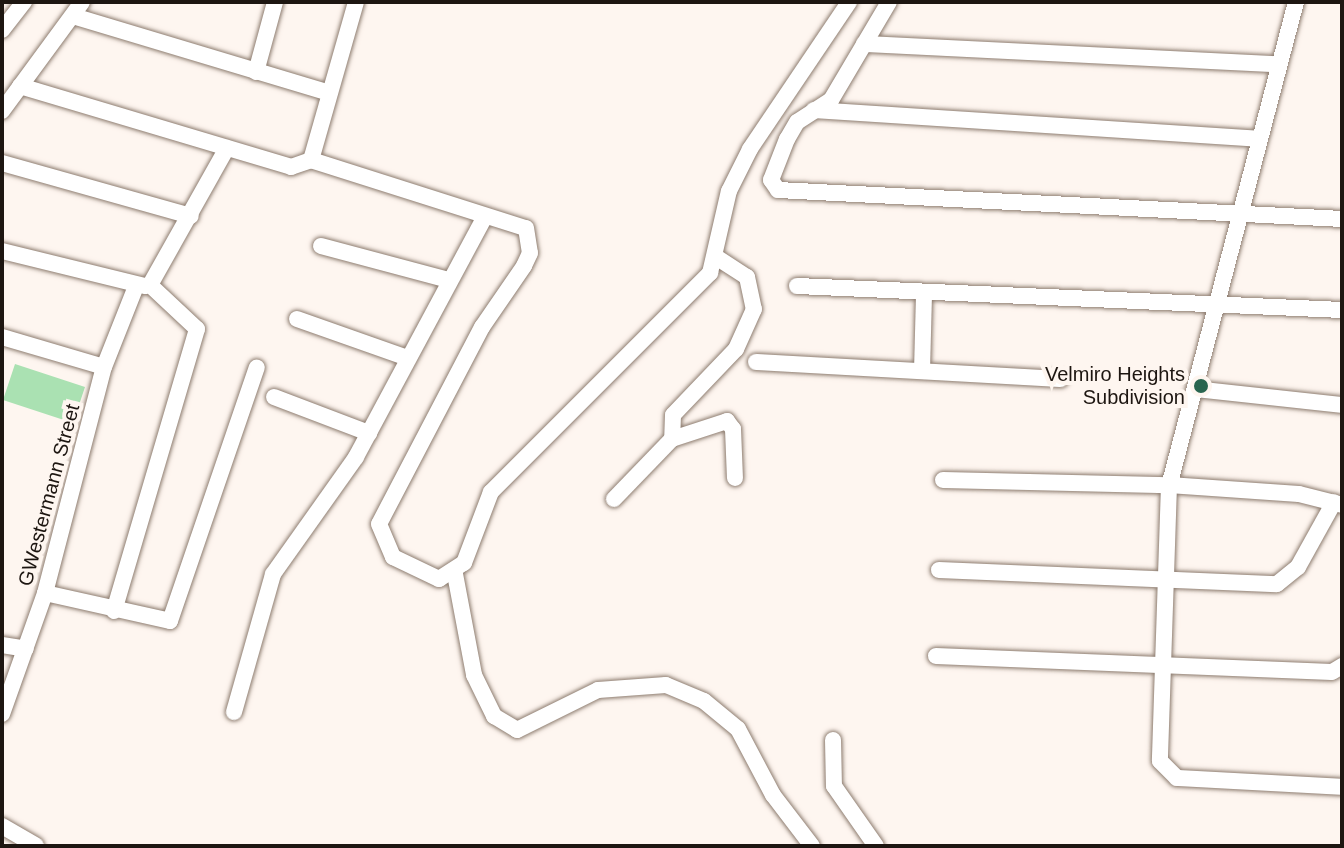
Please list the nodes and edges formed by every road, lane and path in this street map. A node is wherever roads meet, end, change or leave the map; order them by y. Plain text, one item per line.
1 (24, 2) edge
2 (275, 2) edge
3 (356, 2) edge
4 (849, 2) edge
5 (889, 2) edge
6 (1296, 2) edge
7 (78, 9) edge
8 (4, 22) edge
9 (864, 44) junction
10 (1279, 64) junction
11 (256, 72) junction
12 (20, 86) junction
13 (329, 93) junction
14 (814, 110) junction
15 (2, 111) edge
16 (1258, 139) junction
17 (227, 148) junction
18 (311, 160) junction
19 (2, 163) edge
20 (1237, 215) junction
21 (191, 216) junction
22 (485, 216) junction
23 (1342, 219) edge
24 (321, 246) dead end
25 (2, 251) edge
26 (716, 257) junction
27 (449, 280) junction
28 (143, 286) junction
29 (797, 286) dead end
30 (924, 292) junction
31 (1216, 300) junction
32 (1342, 310) edge
33 (297, 319) dead end
34 (2, 337) edge
35 (408, 358) junction
36 (756, 362) dead end
37 (104, 367) junction
38 (257, 367) dead end
39 (922, 371) junction
40 (1061, 379) dead end
41 (1195, 389) junction
42 (274, 397) dead end
43 (1342, 405) edge
44 (369, 433) junction
45 (672, 439) junction
46 (735, 478) dead end
47 (943, 480) dead end
48 (1169, 485) junction
49 (614, 499) dead end
50 (1338, 503) edge
51 (939, 570) dead end
52 (455, 574) junction
53 (1165, 579) junction
54 (45, 593) junction
55 (114, 611) junction
56 (2, 645) edge
57 (26, 649) junction
58 (936, 656) dead end
59 (1163, 666) junction
60 (1342, 666) edge
61 (234, 712) dead end
62 (2, 714) edge
63 (833, 740) dead end
64 (1342, 787) edge
65 (2, 826) edge
66 (31, 845) edge
67 (812, 846) edge
68 (876, 846) edge

1 - 8 street
2 - 11 street
3 - 13 street
4 - 26 street
5 - 9 street
6 - 10 street
7 - 11 street
7 - 12 street
9 - 10 street
9 - 14 street
10 - 16 street
11 - 13 street
12 - 15 street
12 - 17 street
13 - 18 street
14 - 16 street
14 - 20 street
16 - 20 street
17 - 18 street
17 - 21 street, GWestermann Street
18 - 22 street
19 - 21 street
20 - 23 street
20 - 31 street
21 - 28 street, GWestermann Street
22 - 27 street
22 - 52 street
24 - 27 street
25 - 28 street
26 - 45 street
26 - 52 street
27 - 35 street
28 - 37 street, GWestermann Street
28 - 55 street
29 - 30 street
30 - 31 street
30 - 39 street
31 - 32 street
31 - 41 street
33 - 35 street
34 - 37 street
35 - 44 street
36 - 39 street
37 - 54 street, GWestermann Street
38 - 55 street
39 - 40 street
41 - 43 street
41 - 48 street
42 - 44 street
44 - 61 street
45 - 46 street
45 - 49 street
47 - 48 street
48 - 50 street
48 - 53 street
50 - 53 street
51 - 53 street
52 - 67 street
53 - 59 street
54 - 55 street
54 - 57 street, GWestermann Street
56 - 57 street
57 - 62 street, GWestermann Street
58 - 59 street
59 - 60 street
59 - 64 street
63 - 68 street
65 - 66 street

